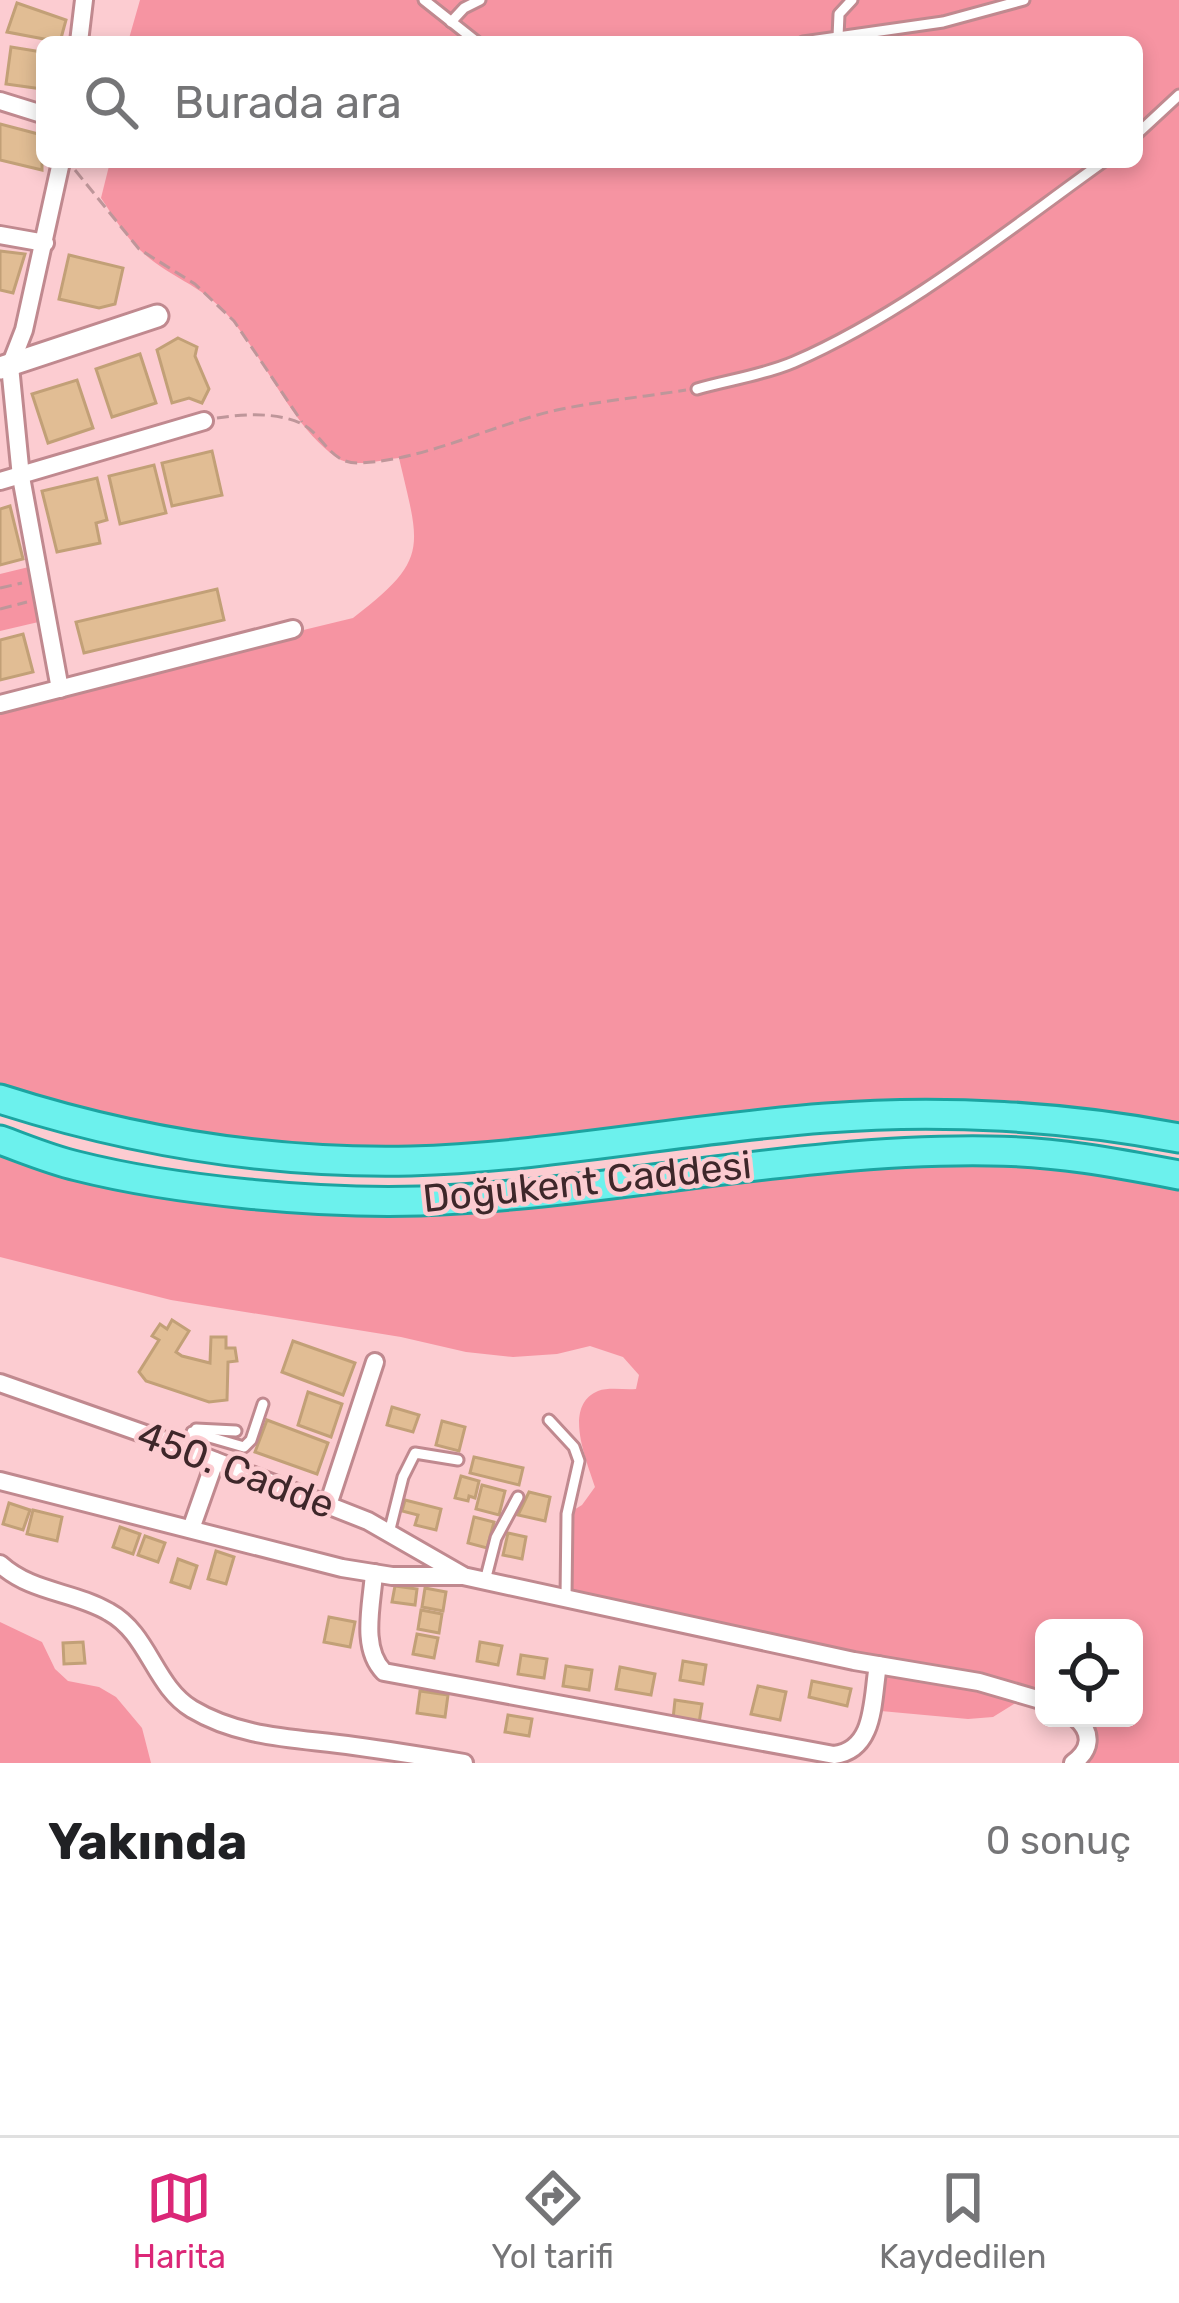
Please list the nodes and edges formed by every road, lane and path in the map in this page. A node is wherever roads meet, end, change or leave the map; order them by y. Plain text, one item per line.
1 (424, 0) edge
2 (480, 0) edge
3 (852, 0) edge
4 (1024, 0) edge
5 (78, 2) edge
6 (451, 22) junction
7 (79, 36) edge
8 (469, 36) edge
9 (838, 36) edge
10 (845, 36) edge
11 (1179, 95) edge
12 (0, 101) edge
13 (36, 111) edge
14 (1143, 128) edge
15 (61, 168) edge
16 (69, 168) edge
17 (1095, 168) edge
18 (0, 235) edge
19 (45, 243) junction
20 (157, 316) dead end
21 (5, 367) edge
22 (697, 389) joint
23 (204, 421) joint
24 (303, 424) junction
25 (21, 477) junction
26 (0, 481) edge
27 (40, 579) junction
28 (0, 588) edge
29 (43, 598) junction
30 (0, 609) edge
31 (293, 629) dead end
32 (60, 689) junction
33 (0, 704) edge
34 (0, 1100) edge
35 (1179, 1138) edge
36 (0, 1140) edge
37 (1179, 1175) edge
38 (376, 1362) dead end
39 (0, 1383) edge
40 (263, 1404) dead end
41 (549, 1420) dead end
42 (236, 1431) dead end
43 (188, 1440) junction
44 (458, 1460) dead end
45 (215, 1461) junction
46 (0, 1481) edge
47 (518, 1497) dead end
48 (328, 1505) junction
49 (191, 1529) junction
50 (388, 1533) junction
51 (0, 1564) edge
52 (374, 1573) junction
53 (463, 1576) junction
54 (485, 1581) junction
55 (566, 1598) junction
56 (878, 1665) junction
57 (1035, 1698) edge
58 (1084, 1727) edge
59 (464, 1763) edge
60 (1073, 1763) edge

1 - 6 lane
2 - 6 lane
3 - 9 lane
4 - 10 lane
5 - 7 street
6 - 8 lane
11 - 14 lane
12 - 13 street
15 - 19 street
16 - 24 path
17 - 22 lane
18 - 19 street
19 - 21 street
20 - 21 street
21 - 25 street
22 - 24 path
23 - 24 path
23 - 25 street
25 - 26 street
25 - 27 street
27 - 28 path
27 - 29 street
29 - 30 path
29 - 32 street
31 - 32 street
32 - 33 street
34 - 35 main road, Doğukent Caddesi
36 - 37 main road, Doğukent Caddesi
38 - 48 street
39 - 43 street, 450. Cadde
40 - 43 lane
41 - 55 lane
42 - 43 lane
43 - 45 street, 450. Cadde
44 - 50 lane
45 - 48 street, 450. Cadde
45 - 49 street
46 - 49 street
47 - 54 lane
48 - 50 street, 450. Cadde
49 - 52 street
50 - 53 street, 450. Cadde
51 - 59 street
52 - 53 street
52 - 56 street
53 - 54 street
54 - 55 street
55 - 56 street
56 - 57 street
58 - 60 street

